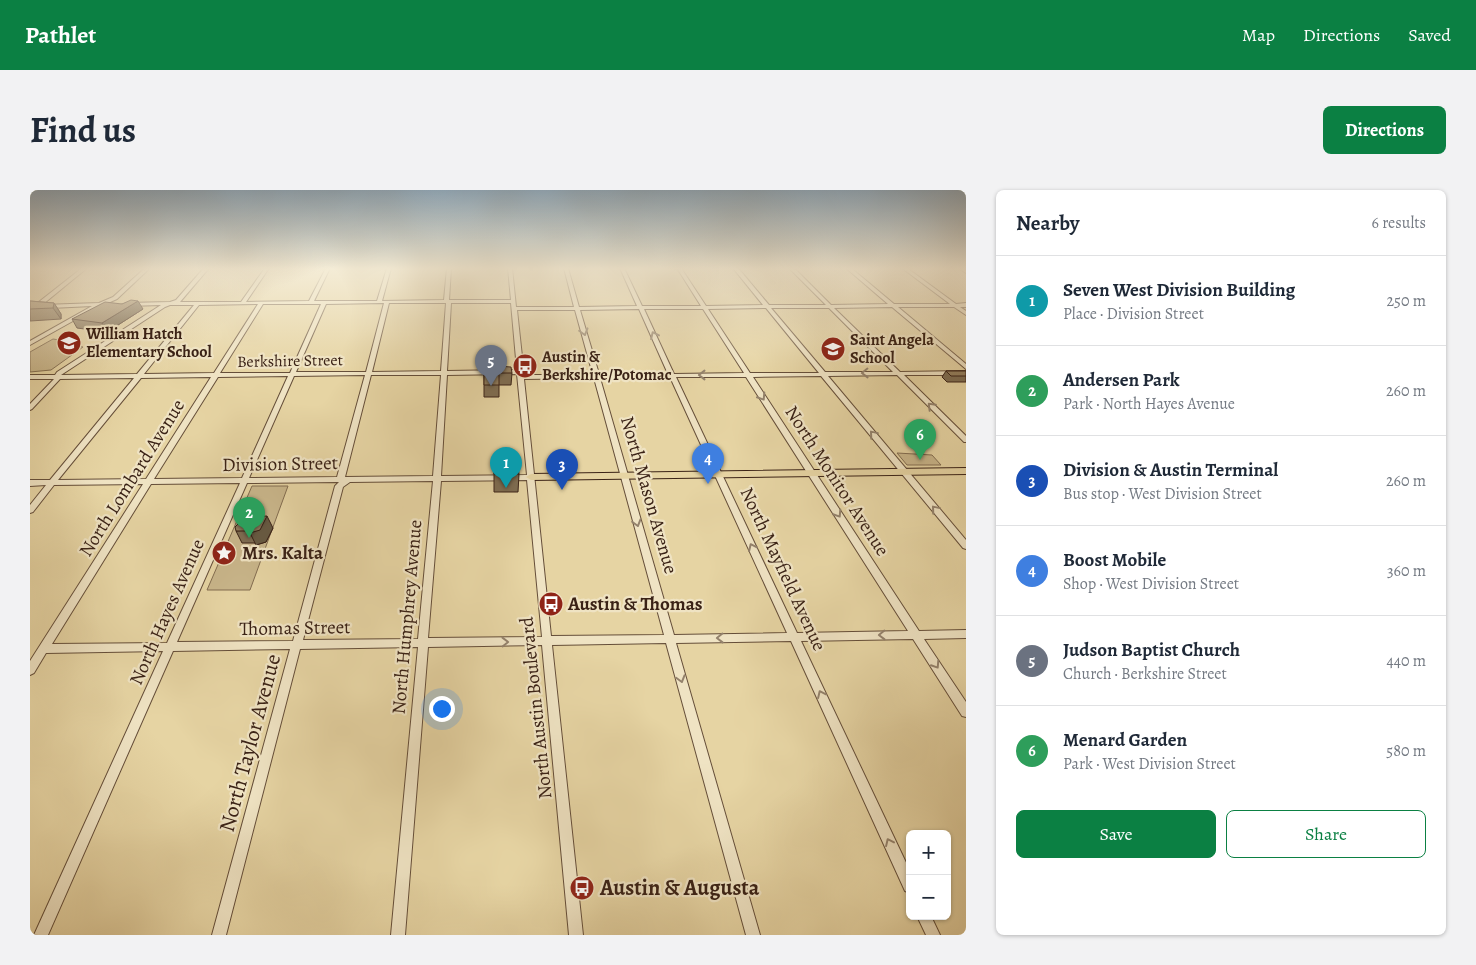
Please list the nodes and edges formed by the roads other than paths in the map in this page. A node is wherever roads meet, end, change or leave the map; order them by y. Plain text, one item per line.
1 (324, 302) edge
2 (387, 302) edge
3 (448, 302) edge
4 (104, 303) edge
5 (198, 303) junction
6 (244, 303) joint
7 (261, 303) junction
8 (311, 303) joint
9 (314, 303) edge
10 (465, 303) edge
11 (576, 303) edge
12 (639, 303) edge
13 (701, 303) edge
14 (764, 303) edge
15 (827, 303) edge
16 (888, 303) edge
17 (953, 303) edge
18 (172, 304) junction
19 (514, 305) junction
20 (956, 305) junction
21 (966, 305) edge
22 (96, 306) junction
23 (830, 306) junction
24 (892, 306) junction
25 (33, 307) edge
26 (704, 307) junction
27 (767, 307) junction
28 (578, 308) junction
29 (641, 308) junction
30 (966, 313) edge
31 (30, 339) edge
32 (37, 339) junction
33 (30, 343) edge
34 (966, 367) edge
35 (966, 372) edge
36 (444, 373) junction
37 (898, 373) junction
38 (292, 374) junction
39 (368, 374) junction
40 (520, 374) junction
41 (823, 374) junction
42 (215, 375) junction
43 (672, 375) junction
44 (748, 375) junction
45 (59, 376) junction
46 (138, 376) junction
47 (596, 376) junction
48 (30, 377) edge
49 (30, 408) edge
50 (966, 440) edge
51 (966, 471) edge
52 (904, 472) junction
53 (811, 473) junction
54 (718, 475) junction
55 (624, 476) junction
56 (531, 477) junction
57 (245, 481) junction
58 (149, 482) junction
59 (342, 482) junction
60 (436, 482) junction
61 (30, 483) edge
62 (52, 483) junction
63 (30, 510) edge
64 (966, 546) edge
65 (966, 634) edge
66 (916, 635) junction
67 (794, 637) junction
68 (670, 639) junction
69 (547, 641) junction
70 (422, 643) junction
71 (297, 645) junction
72 (170, 647) junction
73 (44, 649) junction
74 (31, 668) edge
75 (966, 712) edge
76 (906, 877) edge
77 (926, 920) edge
78 (41, 935) edge
79 (219, 935) edge
80 (398, 935) edge
81 (576, 935) edge
82 (752, 935) edge
83 (933, 935) edge

1 - 38 street, North Hayes Avenue
2 - 39 street, North Taylor Avenue
3 - 36 street, North Humphrey Avenue
4 - 22 street
5 - 6 street
5 - 18 street
5 - 46 street
6 - 7 street
7 - 8 street
7 - 42 street, North Lombard Avenue
8 - 9 street
10 - 19 street
11 - 28 street, North Mason Avenue
12 - 29 street, North Mayfield Avenue
13 - 26 street, North Monitor Avenue
14 - 27 street
15 - 23 street
16 - 24 street
17 - 20 street
18 - 22 street
18 - 45 street
19 - 28 street
19 - 40 street, North Austin Boulevard
20 - 21 street
20 - 24 street
20 - 30 street
22 - 25 street
22 - 32 street
23 - 24 street
23 - 27 street
23 - 37 street
24 - 34 street
26 - 27 street
26 - 29 street
26 - 44 street, North Monitor Avenue
27 - 41 street
28 - 29 street
28 -> 47 street, North Mason Avenue
43 -> 29 street, North Mayfield Avenue
31 - 32 street
32 - 33 street
35 - 37 street
36 - 39 street, Berkshire Street
36 - 40 street, Berkshire Street
36 - 60 street, North Humphrey Avenue
37 -> 41 street
50 -> 37 street
38 - 39 street, Berkshire Street
38 - 42 street, Berkshire Street
38 - 57 street, North Hayes Avenue
39 - 59 street, North Taylor Avenue
40 - 47 street
40 - 56 street, North Austin Boulevard
41 - 44 street
52 -> 41 street
42 - 46 street, Berkshire Street
42 - 58 street, North Lombard Avenue
44 -> 43 street
43 - 47 street
43 - 54 street, North Mayfield Avenue
44 -> 53 street, North Monitor Avenue
45 - 46 street, Berkshire Street
45 - 48 street, Berkshire Street
45 - 49 street
46 - 62 street
47 - 55 street, North Mason Avenue
51 - 52 main road
52 - 53 main road
64 -> 52 street
53 - 54 main road
53 -> 66 street, North Monitor Avenue
54 - 55 main road
67 -> 54 street, North Mayfield Avenue
55 - 56 main road
55 -> 68 street, North Mason Avenue
56 - 60 street, Division Street
56 - 69 street, North Austin Boulevard
57 - 58 street, Division Street
57 - 59 street, Division Street
57 - 72 street, North Hayes Avenue
58 - 62 street, Division Street
58 - 73 street, North Lombard Avenue
59 - 60 street, Division Street
59 - 71 street, North Taylor Avenue
60 - 70 street, North Humphrey Avenue
61 - 62 street, Division Street
62 - 63 street
65 - 66 street, Thomas Street
66 -> 67 street, Thomas Street
66 -> 75 street, North Monitor Avenue
67 -> 68 street, Thomas Street
76 -> 67 street, North Mayfield Avenue
68 - 69 street, Thomas Street
68 -> 82 street, North Mason Avenue
70 -> 69 street, Thomas Street
69 - 81 street, North Austin Boulevard
70 - 71 street, Thomas Street
70 - 80 street, North Humphrey Avenue
71 - 72 street, Thomas Street
71 - 79 street, North Taylor Avenue
72 - 73 street, Thomas Street
72 - 78 street, North Hayes Avenue
73 - 74 street, North Lombard Avenue
77 - 83 street

